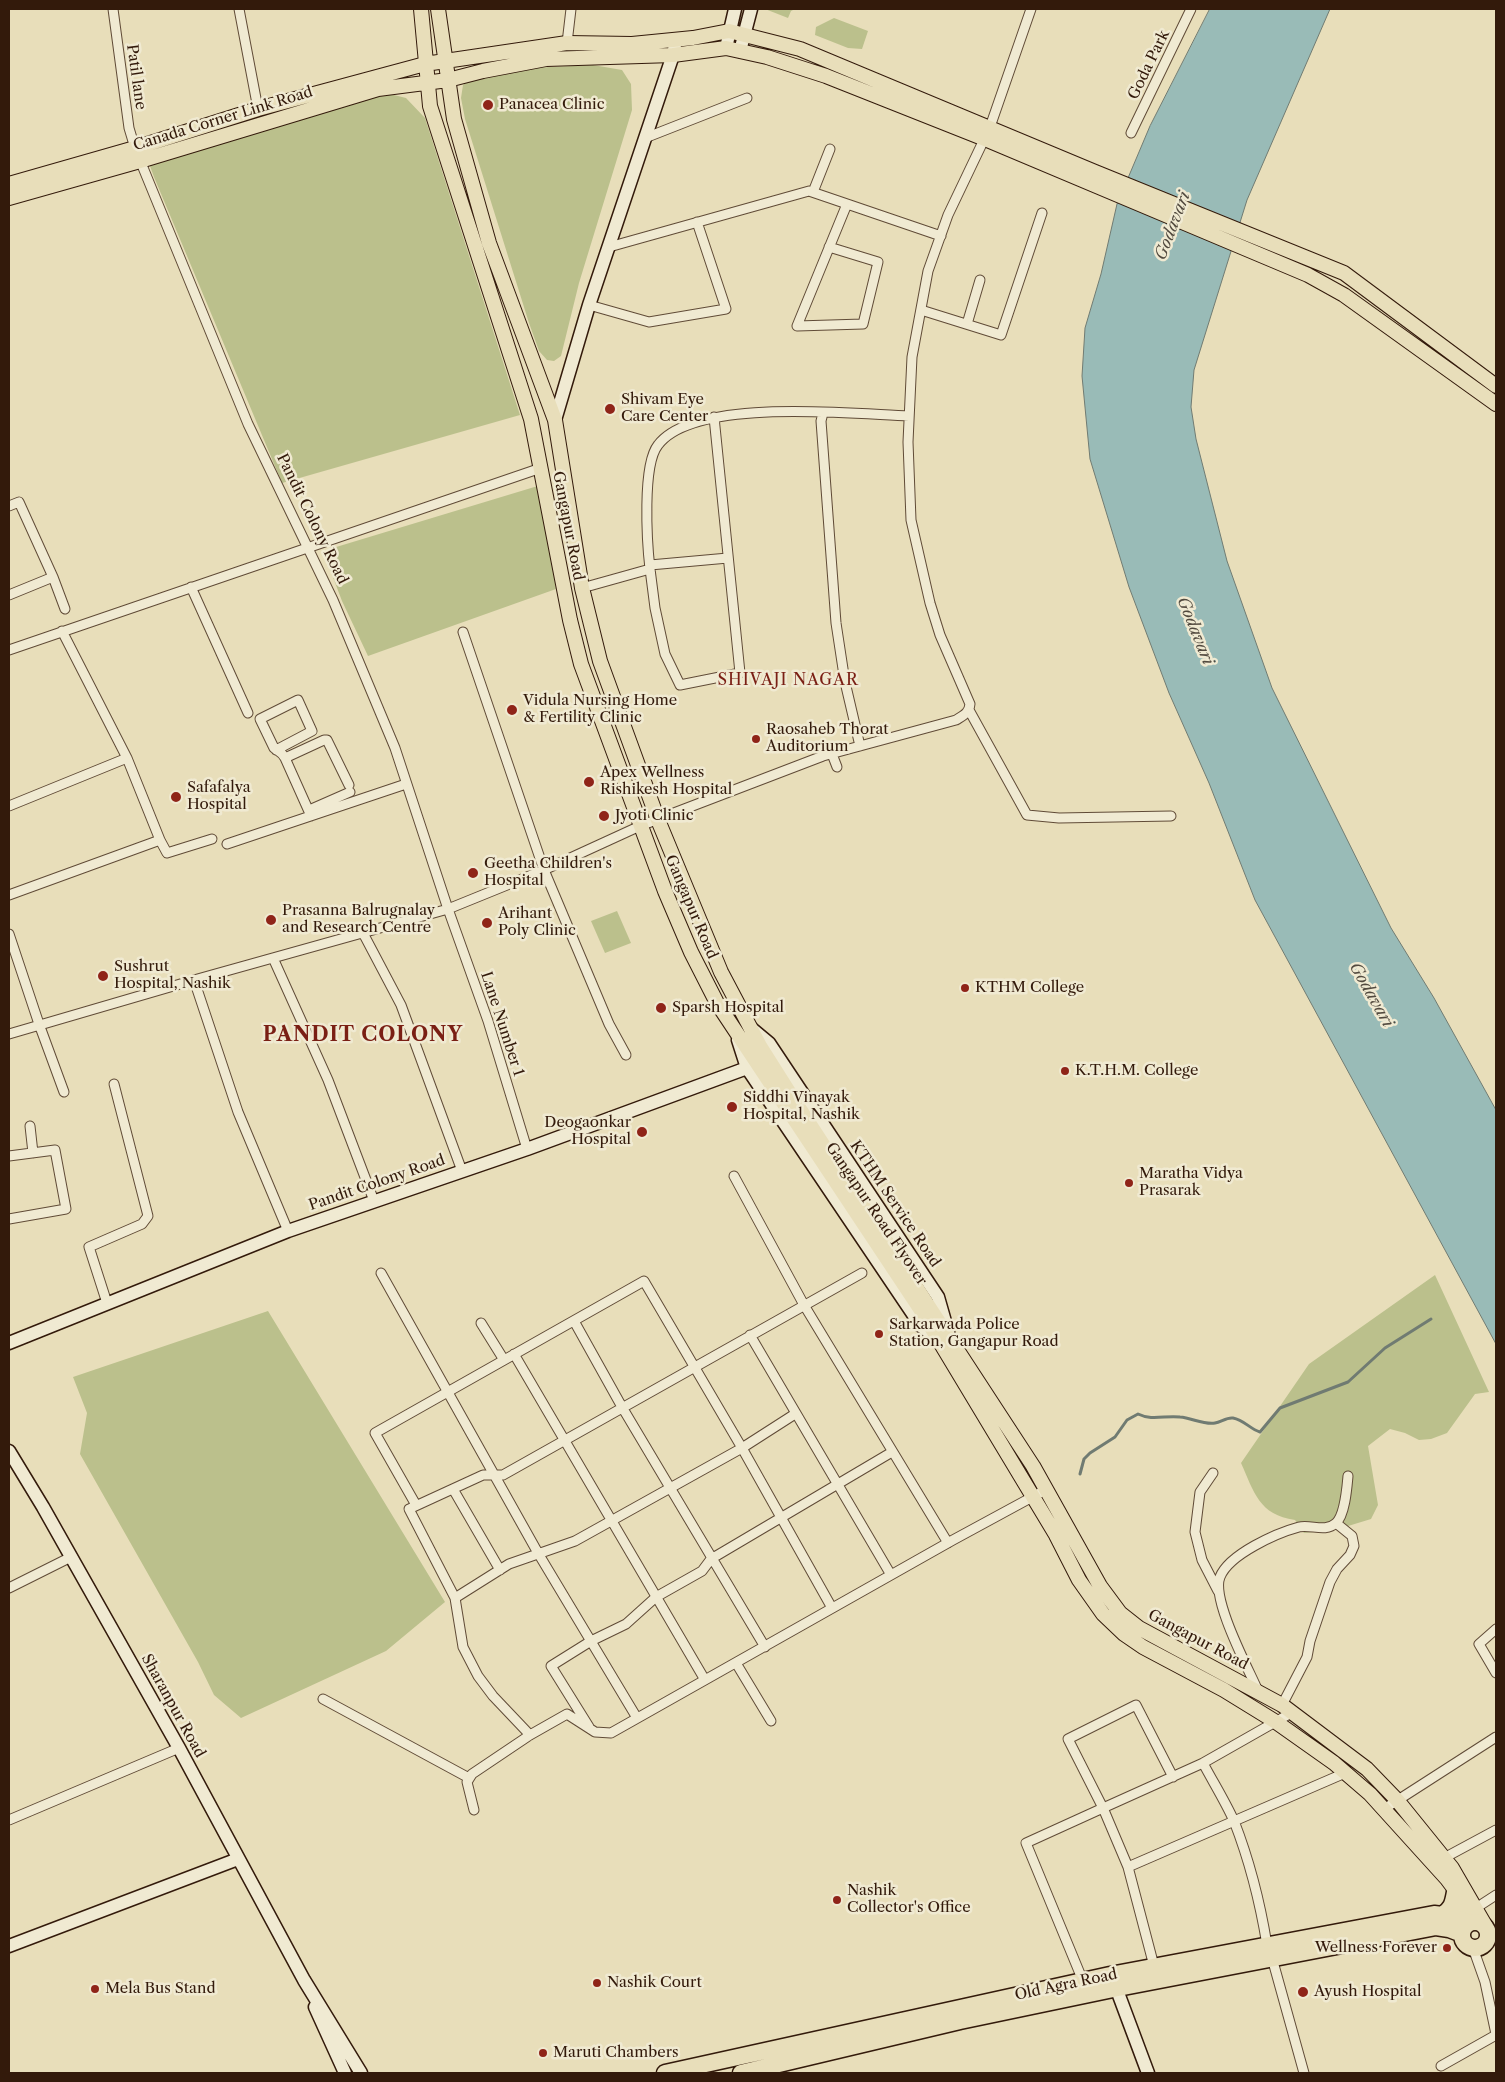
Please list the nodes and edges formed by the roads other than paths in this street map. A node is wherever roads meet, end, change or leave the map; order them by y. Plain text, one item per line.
1 (113, 9) edge
2 (239, 9) edge
3 (421, 9) edge
4 (438, 9) edge
5 (571, 9) edge
6 (735, 9) edge
7 (752, 9) edge
8 (1031, 9) edge
9 (1191, 9) edge
10 (729, 31) junction
11 (743, 34) junction
12 (676, 40) junction
13 (567, 43) junction
14 (726, 48) junction
15 (740, 51) junction
16 (672, 55) junction
17 (445, 61) junction
18 (425, 64) junction
19 (448, 80) junction
20 (427, 84) junction
21 (747, 98) dead end
22 (258, 109) junction
23 (988, 133) junction
24 (1131, 133) dead end
25 (645, 138) junction
26 (830, 149) dead end
27 (138, 155) junction
28 (9, 184) edge
29 (813, 192) junction
30 (9, 198) edge
31 (847, 204) junction
32 (1042, 214) dead end
33 (697, 222) junction
34 (940, 236) junction
35 (609, 247) junction
36 (829, 247) junction
37 (980, 280) dead end
38 (589, 305) junction
39 (921, 310) junction
40 (967, 324) junction
41 (1496, 386) edge
42 (1496, 404) edge
43 (823, 413) junction
44 (909, 416) junction
45 (714, 417) junction
46 (554, 420) junction
47 (541, 468) junction
48 (9, 506) edge
49 (308, 548) junction
50 (728, 558) junction
51 (650, 567) junction
52 (52, 577) junction
53 (192, 587) junction
54 (582, 588) junction
55 (9, 595) edge
56 (65, 609) dead end
57 (62, 631) junction
58 (463, 632) dead end
59 (9, 650) edge
60 (969, 710) junction
61 (248, 713) dead end
62 (860, 746) junction
63 (276, 750) junction
64 (832, 754) junction
65 (127, 758) junction
66 (285, 758) junction
67 (837, 767) dead end
68 (406, 784) junction
69 (9, 806) edge
70 (326, 807) junction
71 (310, 813) junction
72 (1171, 816) dead end
73 (658, 820) junction
74 (640, 826) junction
75 (212, 839) dead end
76 (160, 840) junction
77 (227, 844) dead end
78 (544, 870) junction
79 (9, 895) edge
80 (448, 909) junction
81 (363, 933) junction
82 (9, 934) edge
83 (273, 958) junction
84 (194, 980) junction
85 (39, 1024) junction
86 (749, 1026) junction
87 (736, 1032) junction
88 (9, 1034) edge
89 (755, 1050) junction
90 (626, 1056) dead end
91 (747, 1068) junction
92 (114, 1084) dead end
93 (64, 1092) dead end
94 (30, 1126) dead end
95 (526, 1149) junction
96 (33, 1153) junction
97 (9, 1156) edge
98 (462, 1171) junction
99 (734, 1176) dead end
100 (374, 1201) junction
101 (9, 1219) edge
102 (288, 1231) junction
103 (381, 1273) dead end
104 (862, 1273) dead end
105 (107, 1303) junction
106 (804, 1305) junction
107 (574, 1321) junction
108 (481, 1323) dead end
109 (750, 1336) junction
110 (944, 1337) junction
111 (12, 1340) edge
112 (514, 1354) junction
113 (504, 1360) junction
114 (694, 1367) junction
115 (449, 1392) junction
116 (622, 1408) junction
117 (795, 1414) junction
118 (563, 1440) junction
119 (742, 1448) junction
120 (9, 1451) edge
121 (892, 1452) junction
122 (1213, 1473) dead end
123 (493, 1475) junction
124 (1348, 1476) dead end
125 (837, 1484) junction
126 (670, 1488) junction
127 (452, 1489) junction
128 (1047, 1489) junction
129 (1033, 1497) junction
130 (416, 1505) junction
131 (781, 1517) junction
132 (611, 1522) junction
133 (1336, 1523) junction
134 (948, 1543) junction
135 (538, 1553) junction
136 (71, 1557) junction
137 (711, 1558) junction
138 (500, 1570) junction
139 (891, 1575) junction
140 (9, 1588) edge
141 (1218, 1591) junction
142 (456, 1598) junction
143 (656, 1598) junction
144 (832, 1608) junction
145 (1496, 1628) edge
146 (590, 1641) junction
147 (764, 1646) junction
148 (736, 1663) junction
149 (1496, 1673) edge
150 (705, 1680) junction
151 (1258, 1691) junction
152 (323, 1698) dead end
153 (1286, 1709) junction
154 (637, 1718) junction
155 (772, 1721) dead end
156 (1276, 1722) junction
157 (590, 1730) junction
158 (530, 1734) junction
159 (1496, 1737) edge
160 (178, 1748) junction
161 (1203, 1763) junction
162 (1345, 1773) junction
163 (1172, 1777) junction
164 (469, 1778) junction
165 (1397, 1800) junction
166 (1103, 1808) junction
167 (1384, 1809) junction
168 (474, 1810) dead end
169 (9, 1820) edge
170 (1233, 1820) junction
171 (1496, 1830) edge
172 (1444, 1858) junction
173 (238, 1859) junction
174 (1128, 1867) junction
175 (1455, 1892) junction
176 (1496, 1895) edge
177 (1476, 1908) junction
178 (1442, 1915) junction
179 (1478, 1929) edge
180 (9, 1946) edge
181 (1496, 1947) edge
182 (1475, 1948) junction
183 (1269, 1952) junction
184 (1154, 1966) junction
185 (304, 1980) junction
186 (1083, 1981) junction
187 (1114, 1981) junction
188 (1496, 2034) edge
189 (1441, 2066) dead end
190 (345, 2073) edge
191 (361, 2073) edge
192 (665, 2073) edge
193 (741, 2073) edge
194 (1148, 2073) edge
195 (1304, 2073) edge

1 - 27 street, Patil lane
2 - 22 street
3 - 18 main road, Gangapur Road
4 - 17 main road, Gangapur Road
5 - 13 street
6 - 10 street
7 - 11 street
8 - 23 street
9 - 24 street, Goda Park
10 - 11 main road
10 - 12 main road, Canada Corner Link Road
10 - 14 street
11 - 15 street
11 - 23 main road
12 - 13 main road, Canada Corner Link Road
12 - 16 street
13 - 17 main road, Canada Corner Link Road
14 - 15 main road, Canada Corner Link Road
14 - 16 main road, Canada Corner Link Road
15 - 23 main road, Canada Corner Link Road
16 - 19 main road, Canada Corner Link Road
16 - 25 street
17 - 18 main road, Canada Corner Link Road
17 - 19 main road, Gangapur Road
18 - 20 main road, Gangapur Road
18 - 22 main road, Canada Corner Link Road
19 - 20 main road, Canada Corner Link Road
19 - 46 main road, Gangapur Road
20 - 27 main road, Canada Corner Link Road
20 - 47 main road, Gangapur Road
21 - 25 street
22 - 27 main road, Canada Corner Link Road
23 - 34 street
23 - 41 main road
23 - 42 main road
25 - 35 street
26 - 29 street
27 - 28 main road, Canada Corner Link Road
27 - 30 main road, Canada Corner Link Road
27 - 49 street, Pandit Colony Road
29 - 31 street
29 - 33 street
31 - 34 street
31 - 36 street
32 - 40 street
33 - 35 street
33 - 38 street
34 - 39 street
35 - 38 street
36 - 36 street
37 - 40 street
38 - 46 street
39 - 40 street
39 - 44 street
43 - 44 street
43 - 45 street
43 - 62 street
44 - 60 street
45 - 50 street
45 - 51 street
46 - 54 main road, Gangapur Road
47 - 49 street
47 - 74 main road, Gangapur Road
48 - 52 street
49 - 53 street
49 - 68 street, Pandit Colony Road
50 - 51 street
50 - 51 street
51 - 54 street
52 - 55 street
52 - 56 street
53 - 57 street
53 - 61 street
54 - 73 main road, Gangapur Road
57 - 59 street
57 - 65 street
58 - 78 street
60 - 62 street
60 - 72 street
62 - 64 street
63 - 63 street
63 - 66 street
64 - 67 street
64 - 73 street
65 - 69 street
65 - 76 street
66 - 70 street
66 - 71 street
68 - 70 street
68 - 80 street, Pandit Colony Road
70 - 71 street
71 - 77 street
73 - 74 street
73 - 86 main road, Gangapur Road
74 - 78 street
74 - 87 main road, Gangapur Road
75 - 76 street
76 - 79 street
78 - 80 street
78 - 90 street
80 - 81 street
80 - 95 street, Lane Number 1
81 - 83 street
81 - 98 street
82 - 85 street
83 - 84 street
83 - 100 street
84 - 85 street
84 - 102 street
85 - 88 street
85 - 93 street
86 - 89 main road, Gangapur Road Flyover
86 - 110 street, KTHM Service Road
87 - 89 main road, Gangapur Road Flyover
87 - 91 street
89 - 110 main road, Gangapur Road Flyover
91 - 95 street, Pandit Colony Road
91 - 110 street
92 - 105 street
94 - 96 street
95 - 98 street, Pandit Colony Road
96 - 97 street
96 - 101 street
98 - 100 street, Pandit Colony Road
99 - 106 street
100 - 102 street, Pandit Colony Road
102 - 105 street, Pandit Colony Road
103 - 115 street
104 - 106 street
105 - 111 street, Pandit Colony Road
106 - 109 street
106 - 121 street
107 - 112 street
107 - 114 street
107 - 116 street
108 - 113 street
109 - 114 street
109 - 117 street
110 - 128 main road, Gangapur Road
110 - 129 main road, Gangapur Road
112 - 113 street
112 - 118 street
113 - 115 street
114 - 116 street
114 - 119 street
115 - 123 street
115 - 130 street
116 - 118 street
116 - 126 street
117 - 119 street
117 - 125 street
118 - 123 street
118 - 132 street
119 - 126 street
119 - 131 street
120 - 136 street, Sharanpur Road
121 - 125 street
121 - 134 street
122 - 141 street
123 - 127 street
123 - 135 street
124 - 133 street
125 - 131 street
125 - 139 street
126 - 132 street
126 - 137 street
127 - 130 street
127 - 138 street
128 - 129 street
128 - 151 main road, Gangapur Road
129 - 134 street
129 - 156 main road, Gangapur Road
130 - 142 street
131 - 137 street
131 - 144 street
132 - 135 street
132 - 143 street
133 - 141 street
133 - 153 street
134 - 139 street
135 - 138 street
135 - 146 street
136 - 140 street
136 - 160 street, Sharanpur Road
137 - 143 street
137 - 147 street
138 - 142 street
139 - 144 street
141 - 151 street
142 - 158 street
143 - 146 street
143 - 150 street
144 - 147 street
145 - 149 street
146 - 154 street
146 - 157 street
147 - 148 street
148 - 150 street
148 - 155 street
150 - 154 street
151 - 153 main road, Gangapur Road
152 - 164 street
153 - 156 street
153 - 165 main road, Gangapur Road
154 - 157 street
156 - 161 street
156 - 162 main road, Gangapur Road
157 - 158 street
158 - 164 street
159 - 165 street
160 - 169 street
160 - 173 street, Sharanpur Road
161 - 163 street
161 - 170 street
162 - 167 main road, Gangapur Road
162 - 170 street
163 - 166 street
163 - 166 street
164 - 168 street
165 - 167 street
165 - 172 main road, Gangapur Road
166 - 174 street
166 - 186 street
167 - 175 main road, Gangapur Road
170 - 174 street
170 - 183 street
171 - 172 street
172 - 177 main road, Gangapur Road
173 - 180 street
173 - 185 street, Sharanpur Road
174 - 184 street
175 - 178 highway
175 - 179 main road, Gangapur Road
176 - 177 street
177 - 179 main road, Gangapur Road
178 - 179 highway, Old Agra Road
178 - 183 highway, Old Agra Road
179 - 182 highway
179 - 182 highway
179 - 183 highway, Old Agra Road
181 - 182 highway
182 - 188 street
183 - 184 highway, Old Agra Road
183 - 187 highway, Old Agra Road
183 - 195 street
184 - 187 highway, Old Agra Road
185 - 190 street, Sharanpur Road
185 - 191 street, Sharanpur Road
186 - 187 highway, Old Agra Road
186 - 192 highway, Old Agra Road
187 - 193 highway, Old Agra Road
187 - 194 street
188 - 189 street

